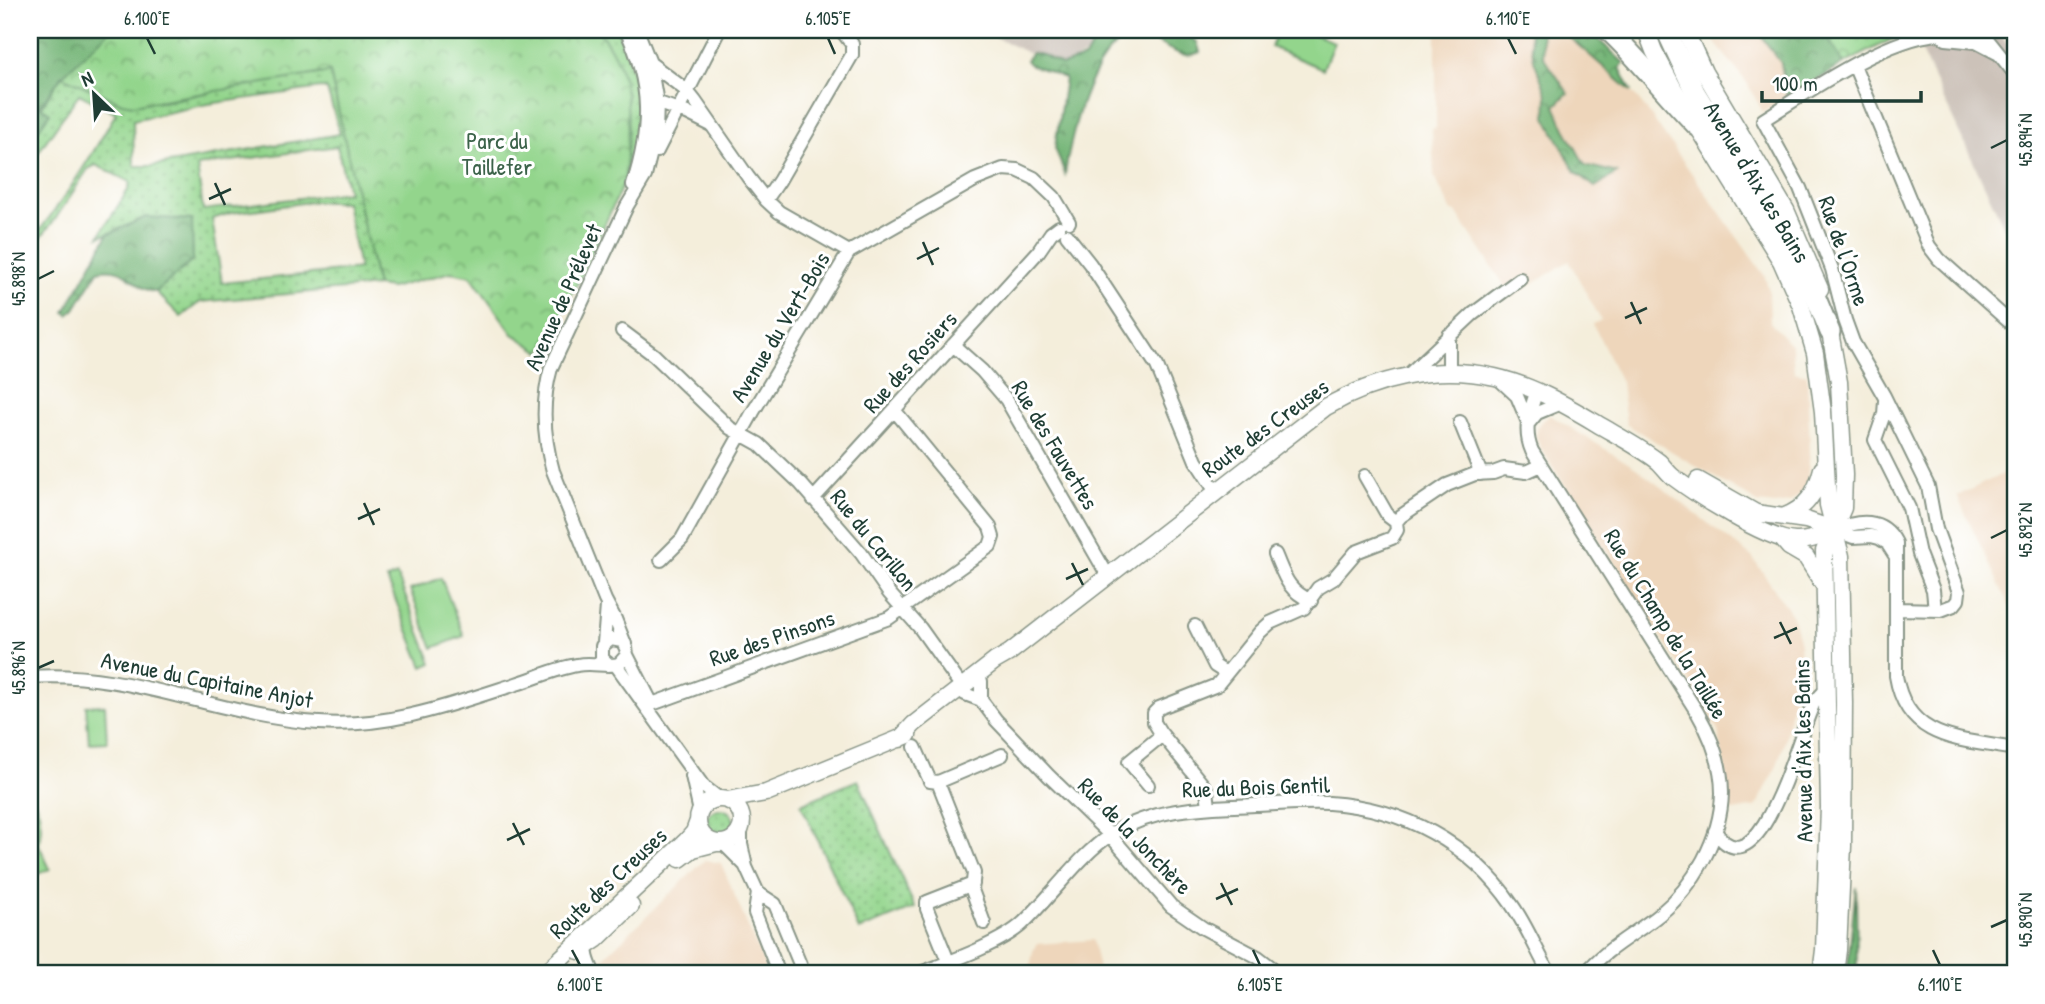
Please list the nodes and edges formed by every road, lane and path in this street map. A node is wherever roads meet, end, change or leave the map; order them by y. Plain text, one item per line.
1 (626, 30) edge
2 (637, 30) edge
3 (719, 30) edge
4 (841, 30) edge
5 (1608, 30) edge
6 (1646, 30) edge
7 (1666, 30) edge
8 (1685, 30) edge
9 (1974, 30) edge
10 (1937, 32) edge
11 (1908, 34) edge
12 (1959, 34) edge
13 (1983, 34) edge
14 (1997, 53) junction
15 (650, 63) junction
16 (1854, 65) junction
17 (2015, 74) edge
18 (675, 82) junction
19 (687, 91) junction
20 (653, 98) junction
21 (678, 111) junction
22 (711, 125) junction
23 (1697, 126) junction
24 (645, 176) junction
25 (766, 200) junction
26 (627, 206) junction
27 (1065, 229) junction
28 (849, 252) junction
29 (1520, 279) dead end
30 (2015, 327) edge
31 (622, 331) dead end
32 (1830, 332) junction
33 (1449, 335) junction
34 (953, 345) junction
35 (1449, 373) junction
36 (1407, 376) junction
37 (1494, 377) junction
38 (1537, 391) junction
39 (1884, 396) junction
40 (1561, 403) junction
41 (895, 411) junction
42 (1460, 422) dead end
43 (1528, 424) junction
44 (741, 433) junction
45 (1826, 453) junction
46 (1659, 463) junction
47 (1541, 465) junction
48 (1482, 474) junction
49 (1365, 476) dead end
50 (1216, 492) junction
51 (813, 499) junction
52 (1780, 518) junction
53 (1396, 522) junction
54 (1835, 530) junction
55 (1781, 538) junction
56 (1275, 554) dead end
57 (661, 560) dead end
58 (1108, 576) junction
59 (1823, 585) junction
60 (1311, 601) junction
61 (607, 606) junction
62 (903, 608) junction
63 (1896, 609) junction
64 (1935, 610) junction
65 (1195, 626) dead end
66 (602, 646) junction
67 (626, 650) junction
68 (1009, 653) junction
69 (578, 664) junction
70 (612, 664) junction
71 (1226, 673) junction
72 (30, 677) edge
73 (981, 681) junction
74 (964, 690) junction
75 (1825, 691) junction
76 (981, 700) junction
77 (652, 704) junction
78 (1162, 735) junction
79 (669, 737) junction
80 (915, 747) dead end
81 (2015, 750) edge
82 (1002, 755) dead end
83 (690, 769) junction
84 (938, 782) junction
85 (1148, 785) dead end
86 (766, 793) junction
87 (724, 800) junction
88 (1209, 807) junction
89 (699, 816) junction
90 (741, 821) junction
91 (1715, 831) junction
92 (1110, 835) junction
93 (720, 843) junction
94 (746, 867) junction
95 (973, 884) junction
96 (758, 893) junction
97 (601, 919) junction
98 (984, 923) dead end
99 (586, 947) junction
100 (944, 967) edge
101 (545, 974) edge
102 (594, 974) edge
103 (779, 974) edge
104 (804, 974) edge
105 (918, 974) edge
106 (1280, 974) edge
107 (1550, 974) edge
108 (1585, 974) edge
109 (1821, 974) edge
110 (1835, 974) edge

1 - 20 street, Avenue de Prélevet
2 - 15 street, Avenue de Prélevet
3 - 19 street
4 - 25 street
5 - 23 highway
6 - 23 main road, Avenue d'Aix les Bains
7 - 32 highway
8 - 32 main road, Avenue d'Aix les Bains
9 - 13 street
10 - 11 street
10 - 12 street
11 - 16 street
12 - 14 street
13 - 14 street
14 - 17 street
15 - 18 street
15 - 20 street, Avenue de Prélevet
16 - 30 street
16 - 39 street, Rue de l'Orme
18 - 19 street
18 - 20 street
19 - 21 street
19 - 22 street
20 - 21 street
20 - 24 street, Avenue de Prélevet
20 - 26 street, Avenue de Prélevet
21 - 22 street
21 - 24 street
22 - 25 street
23 - 45 main road, Avenue d'Aix les Bains
24 - 26 street, Avenue de Prélevet
25 - 28 street
26 - 61 street, Avenue de Prélevet
27 - 28 street, Avenue du Vert-Bois
27 - 34 street, Rue des Rosiers
27 - 50 street, Avenue du Vert-Bois
28 - 44 street, Avenue du Vert-Bois
29 - 33 street
31 - 44 street, Rue du Carillon
32 - 54 main road, Avenue d'Aix les Bains
33 - 35 street
33 - 36 street
34 - 41 street, Rue des Rosiers
34 - 58 street, Rue des Fauvettes
35 - 36 main road, Route des Creuses
35 - 37 main road, Route des Creuses
36 - 50 main road, Route des Creuses
37 - 38 main road, Route des Creuses
37 - 43 street, Rue du Champ de la Taillée
38 - 40 main road, Route des Creuses
38 - 43 street, Rue du Champ de la Taillée
39 - 64 street
39 - 64 street, Rue de l'Orme
40 - 43 street
40 - 46 main road, Route des Creuses
41 - 51 street, Rue des Rosiers
41 - 62 street, Rue des Pinsons
42 - 48 street
43 - 47 street, Rue du Champ de la Taillée
44 - 51 street, Rue du Carillon
44 - 57 street
45 - 52 main road
45 - 54 main road, Avenue d'Aix les Bains
46 - 52 main road, Route des Creuses
46 - 55 main road, Route des Creuses
47 - 48 street
47 - 91 street, Rue du Champ de la Taillée
48 - 53 street
49 - 53 street
50 - 58 main road, Route des Creuses
51 - 62 street, Rue du Carillon
52 - 54 main road, Route des Creuses
53 - 60 street
54 - 55 main road, Route des Creuses
54 - 59 main road, Avenue d'Aix les Bains
54 - 63 street
54 - 110 main road, Avenue d'Aix les Bains
55 - 59 main road, Route des Creuses
56 - 60 street
58 - 68 main road, Route des Creuses
59 - 75 main road, Avenue d'Aix les Bains
60 - 71 street
61 - 66 street, Avenue de Prélevet
61 - 67 street, Avenue de Prélevet
62 - 74 street, Rue du Carillon
62 - 77 street, Rue des Pinsons
63 - 64 street
63 - 81 street
65 - 71 street
66 - 67 street
66 - 69 street, Avenue du Capitaine Anjot
66 - 70 street
67 - 70 street
67 - 77 street, Avenue de Prélevet
68 - 73 main road, Route des Creuses
68 - 74 main road, Route des Creuses
69 - 70 street, Avenue du Capitaine Anjot
69 - 72 street, Avenue du Capitaine Anjot
70 - 79 street, Avenue de Prélevet
71 - 78 street
73 - 74 main road, Route des Creuses
73 - 76 street
74 - 76 street
74 - 86 main road, Route des Creuses
75 - 91 street
75 - 109 main road, Avenue d'Aix les Bains
76 - 92 street, Rue de la Jonchère
77 - 79 street, Avenue de Prélevet
78 - 85 street
78 - 88 street
79 - 83 street, Avenue de Prélevet
80 - 84 street
82 - 84 street
83 - 87 street, Avenue de Prélevet
83 - 89 street, Avenue de Prélevet
84 - 95 street
86 - 87 main road, Route des Creuses
86 - 90 main road, Route des Creuses
87 - 89 main road
87 - 90 main road
88 - 92 street, Rue du Bois Gentil
88 - 107 street, Rue du Bois Gentil
89 - 93 main road
89 - 97 main road, Route des Creuses
90 - 93 main road
90 - 94 street
91 - 108 street, Rue du Champ de la Taillée
92 - 100 street, Rue du Bois Gentil
92 - 106 street, Rue de la Jonchère
93 - 94 street
93 - 99 main road, Route des Creuses
94 - 96 street
95 - 98 street
95 - 100 street
96 - 103 street
96 - 104 street
97 - 99 street
97 - 101 main road, Route des Creuses
99 - 101 main road, Route des Creuses
99 - 102 street
100 - 105 street, Rue du Bois Gentil

